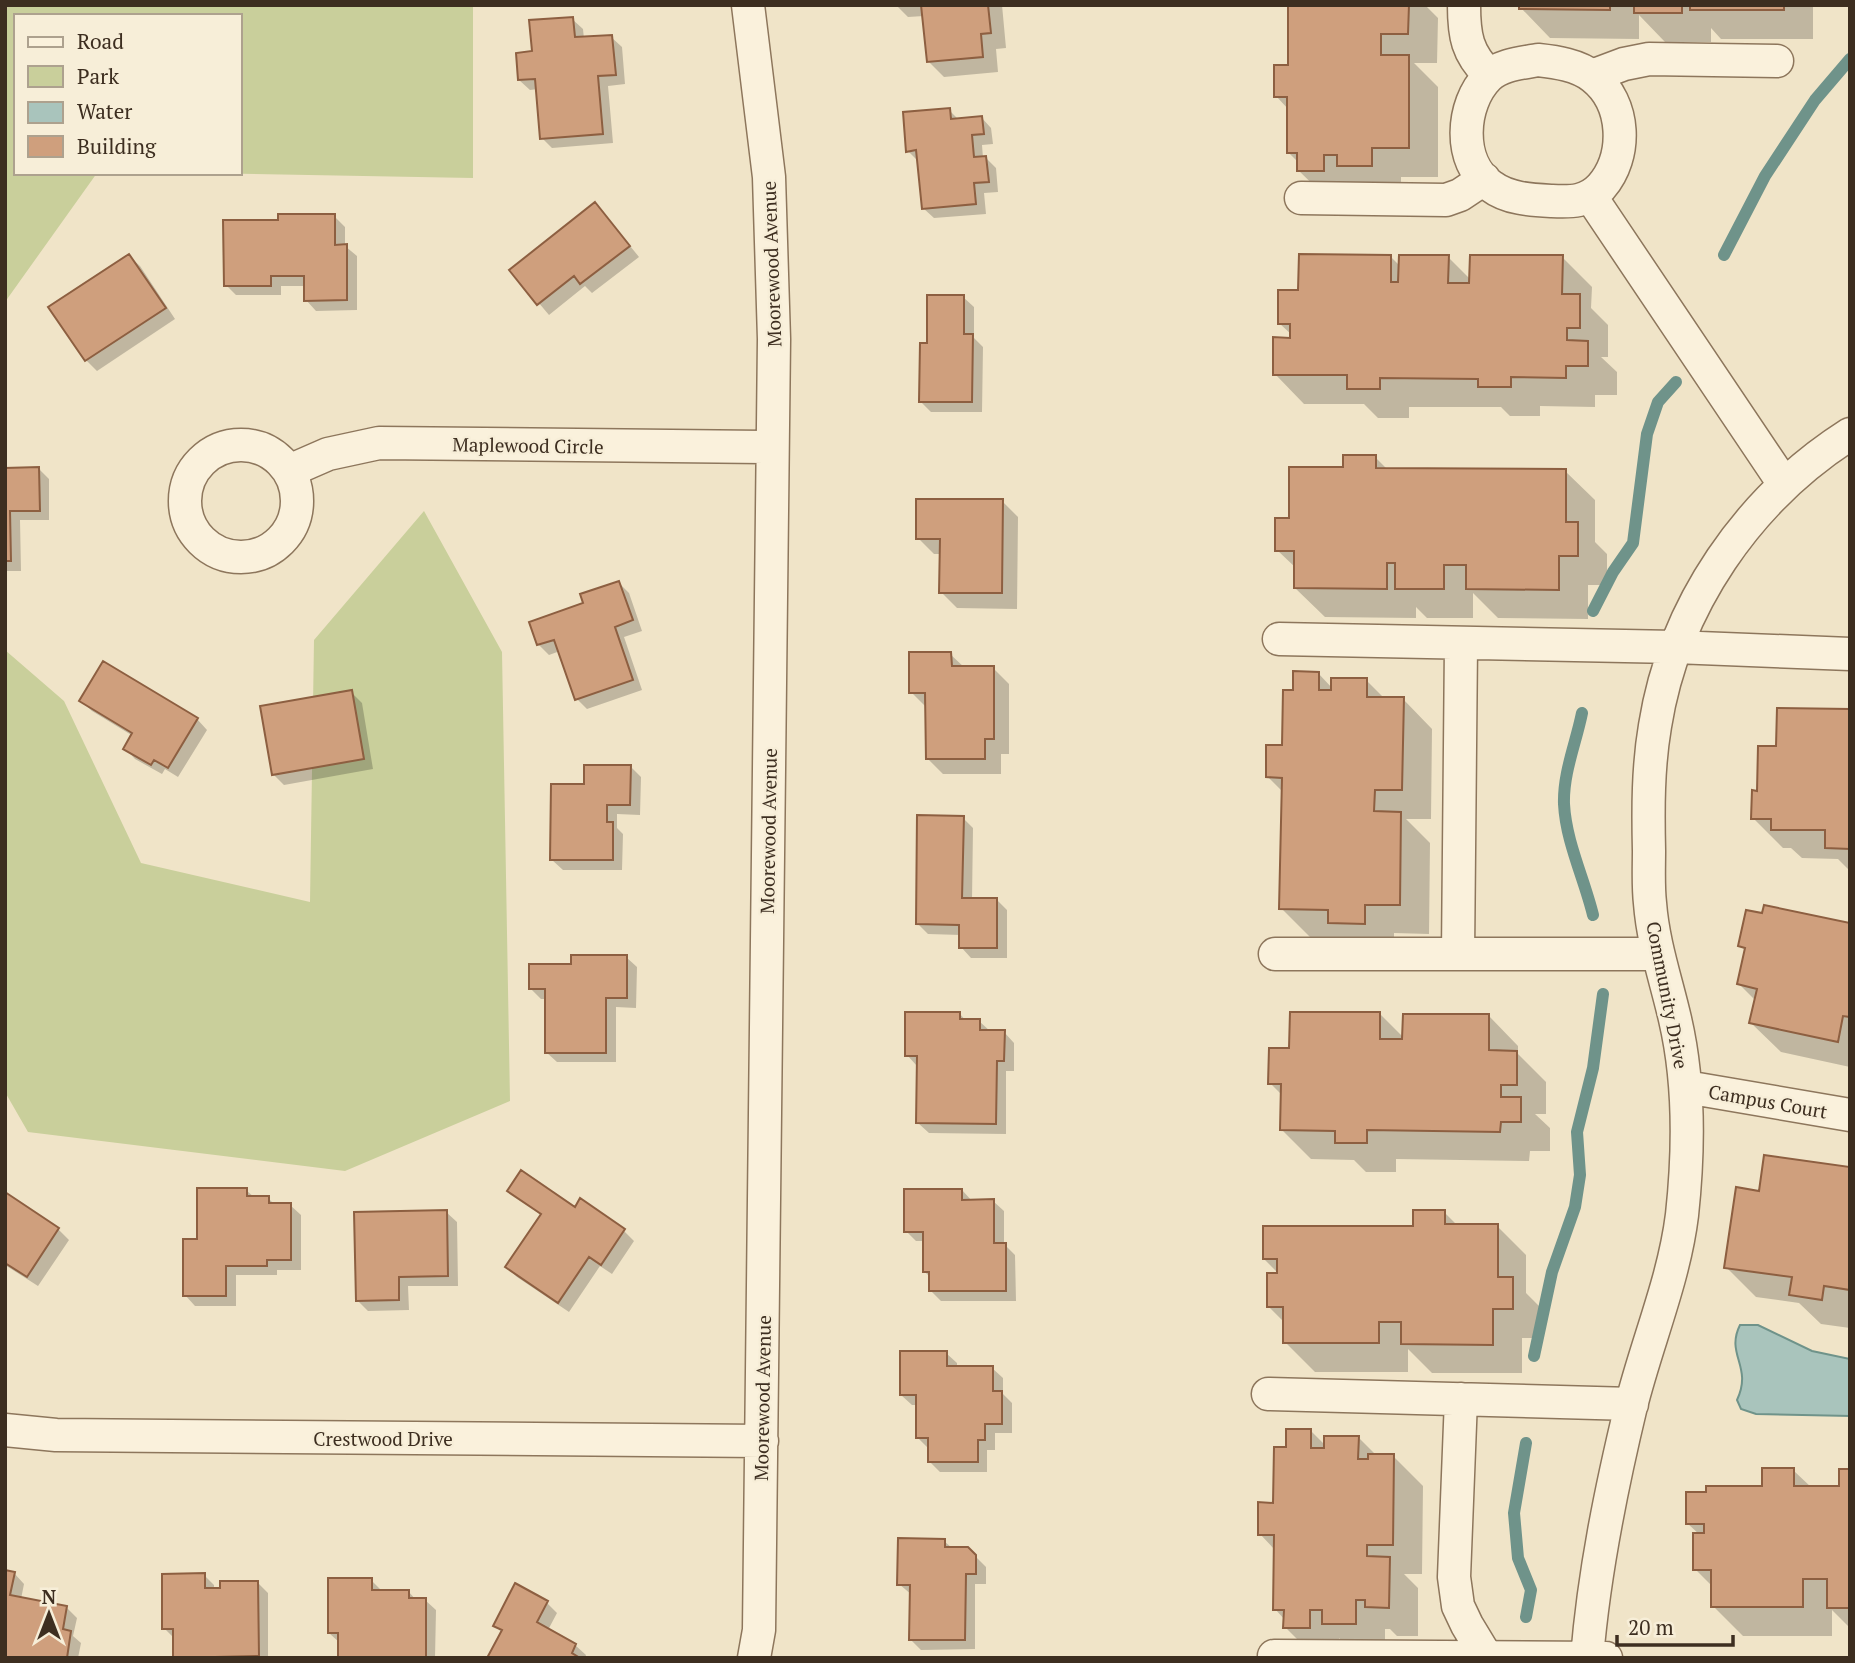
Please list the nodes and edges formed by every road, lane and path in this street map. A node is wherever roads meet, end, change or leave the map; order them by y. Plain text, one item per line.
1 (748, 5) edge
2 (1464, 5) edge
3 (1777, 61) dead end
4 (1489, 75) junction
5 (1592, 76) junction
6 (1484, 179) junction
7 (1591, 197) junction
8 (1301, 198) dead end
9 (1846, 441) edge
10 (772, 447) junction
11 (289, 471) dead end
12 (1784, 484) junction
13 (1279, 639) dead end
14 (1461, 644) junction
15 (1675, 647) junction
16 (1850, 654) edge
17 (1275, 954) dead end
18 (1458, 954) junction
19 (1658, 954) junction
20 (1686, 1087) junction
21 (1850, 1115) edge
22 (1268, 1394) dead end
23 (1461, 1399) junction
24 (1632, 1404) junction
25 (5, 1430) edge
26 (762, 1441) junction
27 (1274, 1656) edge
28 (754, 1658) edge
29 (1487, 1658) edge
30 (1587, 1658) edge
31 (1607, 1658) edge

1 - 10 street, Moorewood Avenue
2 - 4 street
3 - 5 street
4 - 5 street
4 - 6 street
5 - 7 street
6 - 7 street
6 - 8 street
7 - 12 street
9 - 12 street, Community Drive
10 - 11 street, Maplewood Circle
10 - 26 street, Moorewood Avenue
12 - 15 street, Community Drive
13 - 14 street
14 - 15 street
14 - 18 street
15 - 16 street
15 - 19 street, Community Drive
17 - 18 street
18 - 19 street
19 - 20 street, Community Drive
20 - 21 street, Campus Court
20 - 24 street, Community Drive
22 - 23 street
23 - 24 street
23 - 29 street
24 - 30 street, Community Drive
25 - 26 street, Crestwood Drive
26 - 28 street, Moorewood Avenue
27 - 29 street
29 - 30 street
30 - 31 street

